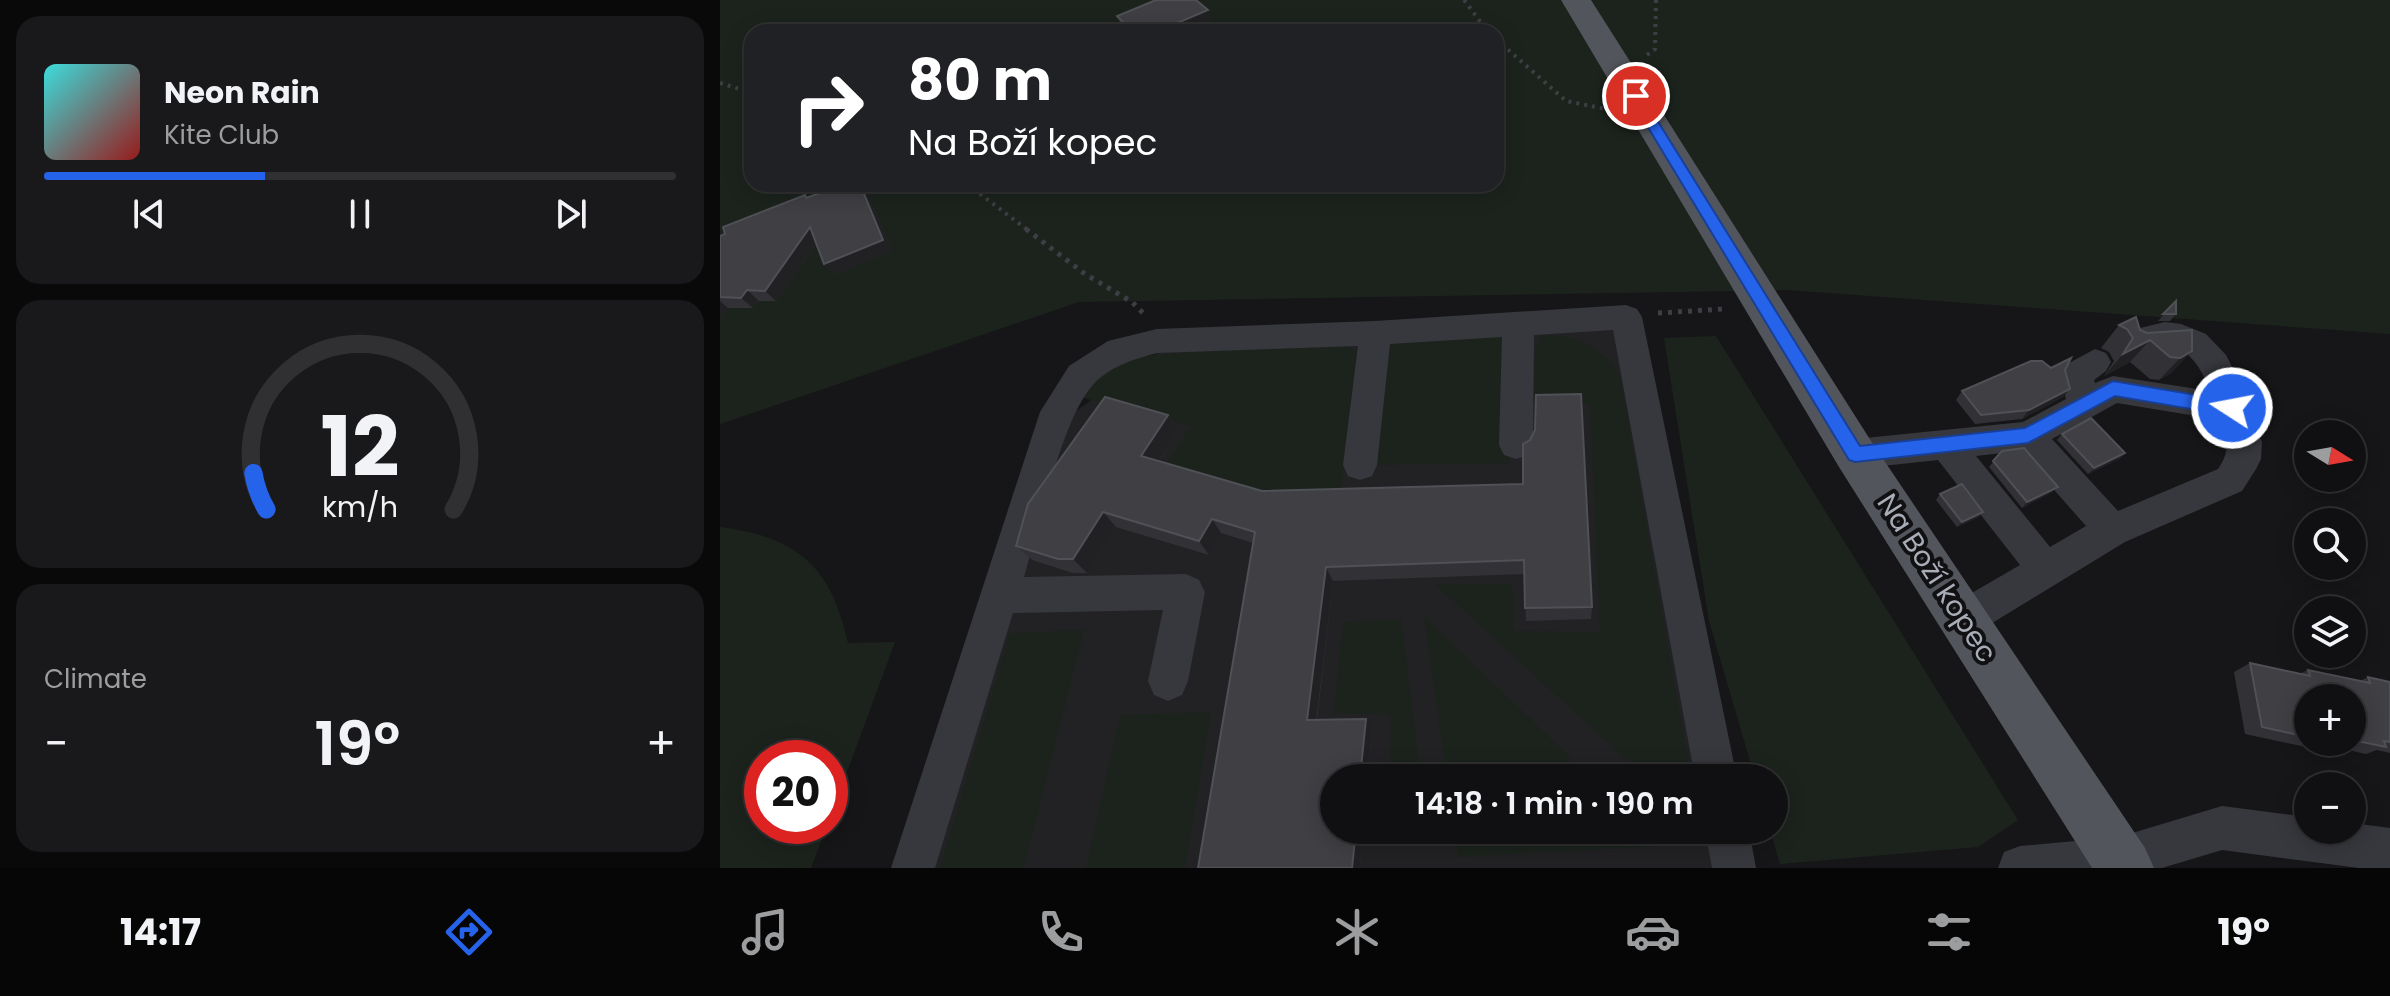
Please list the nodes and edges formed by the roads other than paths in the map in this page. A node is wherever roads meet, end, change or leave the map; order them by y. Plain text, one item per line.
1 (1576, 0) edge
2 (1518, 325) junction
3 (1375, 333) junction
4 (2135, 342) edge
5 (2095, 362) dead end
6 (2084, 403) junction
7 (2232, 408) junction
8 (2028, 436) junction
9 (1516, 445) dead end
10 (1947, 445) junction
11 (1855, 454) junction
12 (1360, 465) dead end
13 (2112, 530) junction
14 (2046, 570) junction
15 (1001, 595) junction
16 (1965, 618) junction
17 (1168, 681) dead end
18 (1713, 764) edge
19 (1730, 844) edge
20 (2390, 850) edge
21 (2122, 864) edge
22 (913, 868) edge
23 (1734, 868) edge
24 (2020, 868) edge

1 - 11 main road, Na Boží kopec
2 - 3 street
2 - 9 street
2 - 18 street
3 - 12 street
3 - 15 street
4 - 7 street
5 - 6 street
6 - 7 street
6 - 8 street
7 - 13 street
8 - 10 street
8 - 13 street
10 - 11 street
10 - 14 street
11 - 16 main road, Na Boží kopec
13 - 14 street
14 - 16 street
15 - 17 street
15 - 22 street
16 - 21 main road, Na Boží kopec
19 - 23 street
20 - 21 street
21 - 24 street

